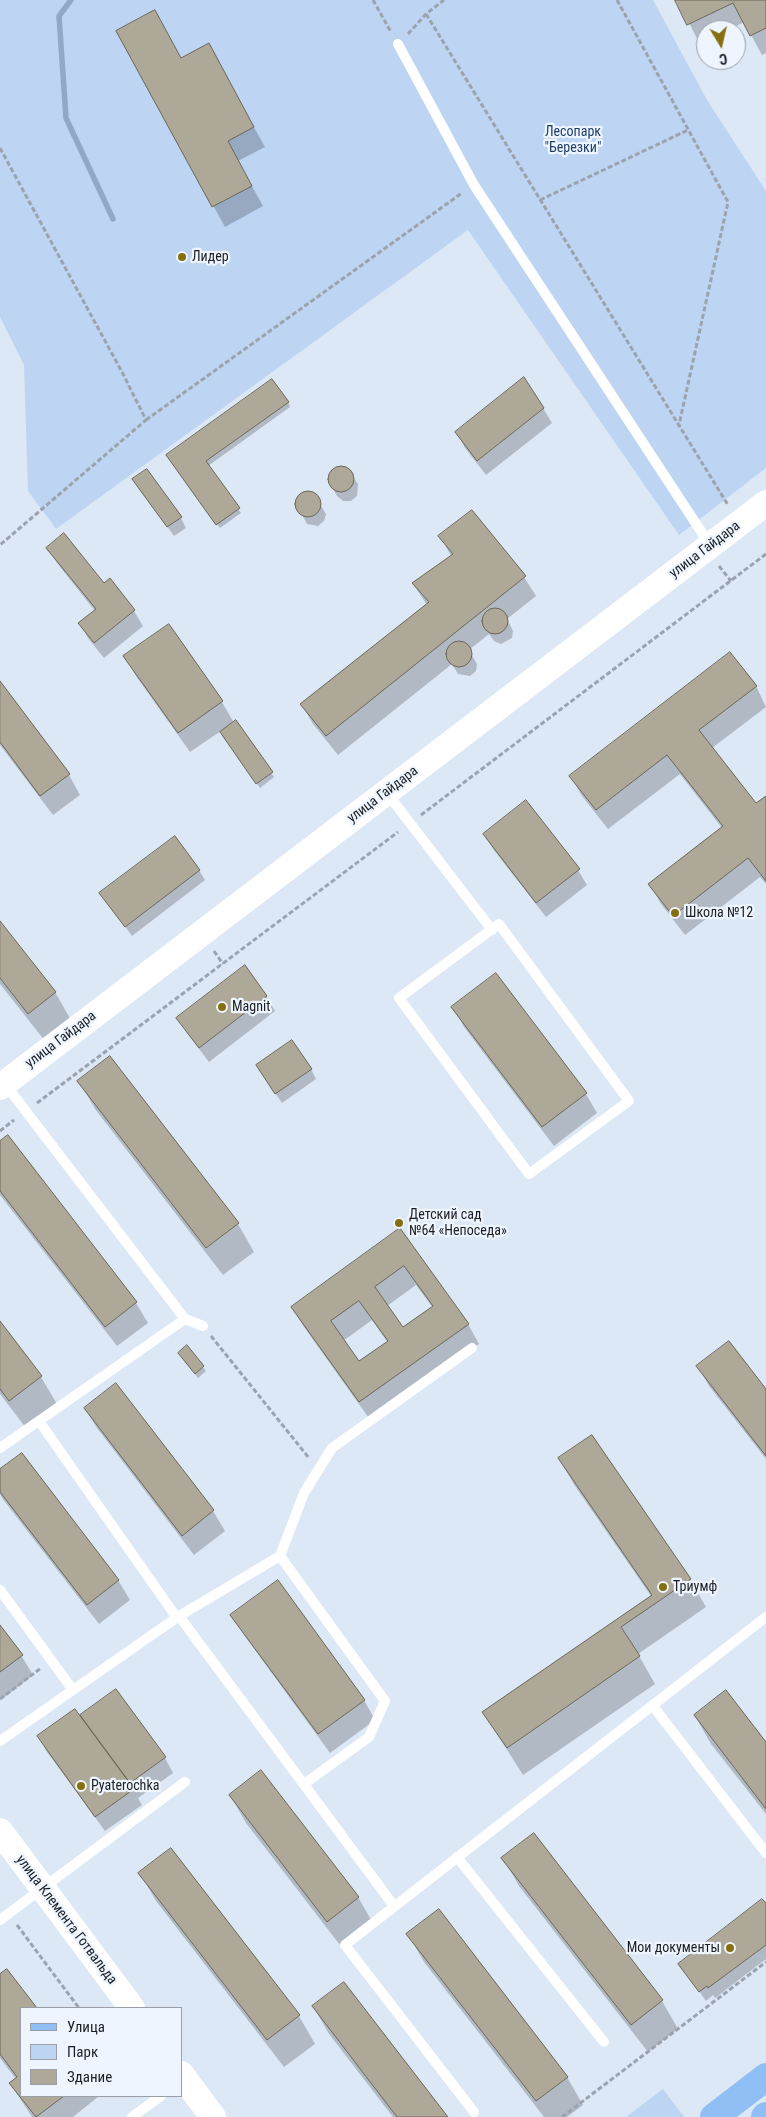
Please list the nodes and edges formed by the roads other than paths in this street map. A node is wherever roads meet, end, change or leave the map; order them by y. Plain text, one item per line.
1 (398, 44) road end
2 (766, 503) edge
3 (710, 546) junction
4 (387, 792) junction
5 (492, 930) junction
6 (2, 1085) edge
7 (185, 1319) junction
8 (203, 1326) road end
9 (472, 1348) dead end
10 (39, 1420) junction
11 (0, 1448) edge
12 (280, 1556) junction
13 (0, 1590) edge
14 (178, 1617) junction
15 (766, 1618) edge
16 (73, 1690) junction
17 (653, 1706) junction
18 (0, 1741) edge
19 (185, 1782) dead end
20 (304, 1784) junction
21 (0, 1831) edge
22 (766, 1853) edge
23 (457, 1857) junction
24 (41, 1887) junction
25 (394, 1906) junction
26 (4, 1916) edge
27 (131, 2007) edge
28 (604, 2042) dead end
29 (766, 2077) edge
30 (182, 2078) edge
31 (160, 2097) edge
32 (474, 2112) dead end
33 (132, 2117) edge
34 (213, 2117) edge
35 (714, 2117) edge

1 - 3 lane
2 - 3 street, улица Гайдара
3 - 4 street, улица Гайдара
4 - 5 lane
4 - 6 street, улица Гайдара
5 - 5 lane
6 - 7 lane
7 - 8 lane
7 - 10 lane
9 - 12 lane
10 - 11 lane
10 - 14 lane
12 - 14 lane
12 - 20 lane
13 - 16 lane
14 - 16 lane
14 - 20 lane
15 - 17 lane
16 - 18 lane
17 - 22 lane
17 - 23 lane
19 - 24 lane
20 - 25 lane
21 - 24 street, улица Клемента Готвальда
23 - 25 lane
23 - 28 lane
24 - 26 lane
24 - 27 street, улица Клемента Готвальда
25 - 32 lane
29 - 35 main road
30 - 34 street
31 - 33 lane

